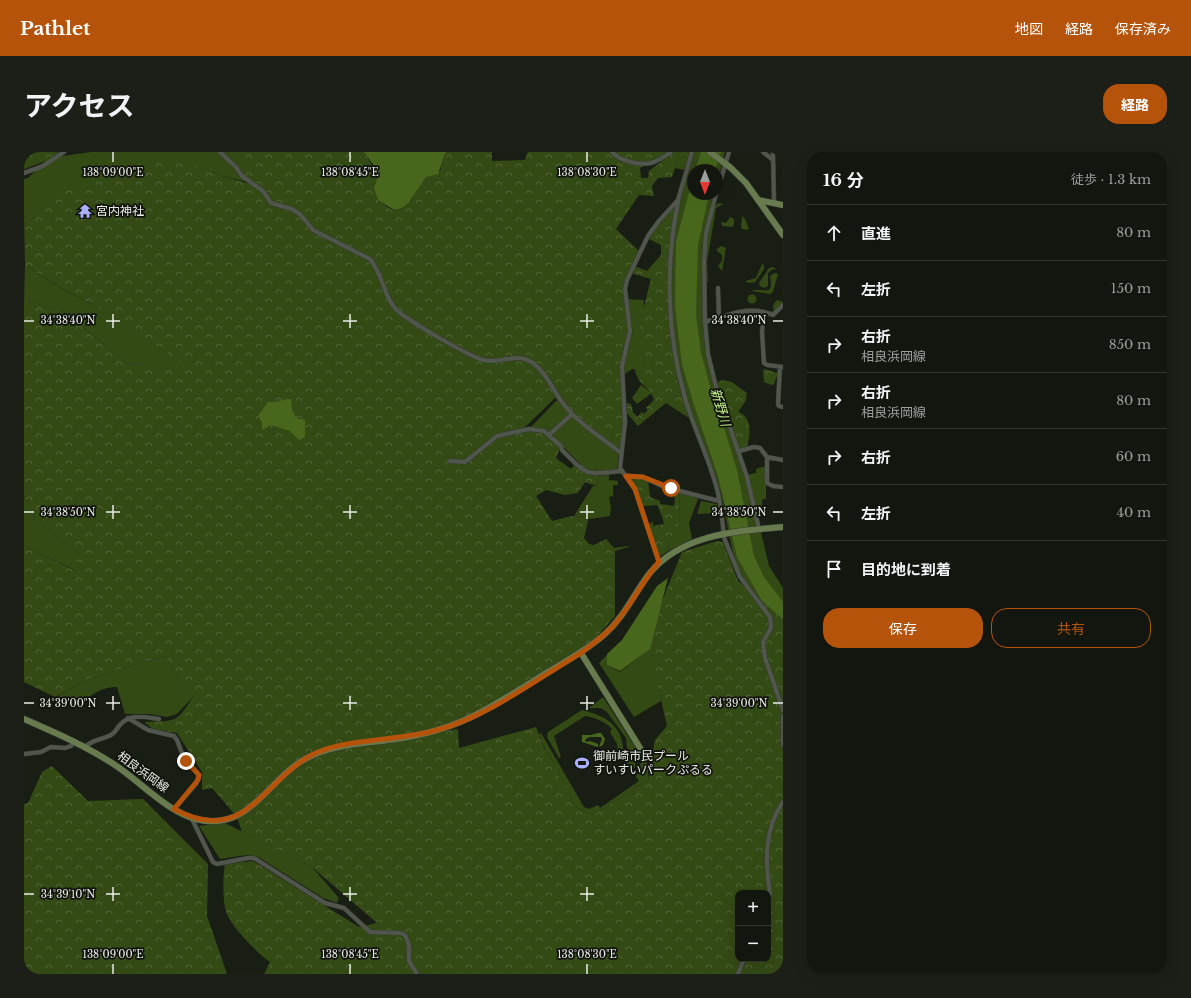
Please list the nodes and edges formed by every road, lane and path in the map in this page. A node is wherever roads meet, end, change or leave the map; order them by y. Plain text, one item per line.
1 (64, 152) edge
2 (220, 152) edge
3 (612, 152) edge
4 (672, 152) edge
5 (692, 152) edge
6 (710, 152) edge
7 (729, 152) edge
8 (763, 152) edge
9 (773, 152) edge
10 (772, 160) junction
11 (725, 163) junction
12 (723, 170) edge
13 (24, 173) edge
14 (678, 200) junction
15 (715, 200) edge
16 (758, 200) junction
17 (774, 203) junction
18 (783, 205) edge
19 (783, 235) edge
20 (718, 288) dead end
21 (783, 305) edge
22 (764, 312) junction
23 (720, 318) junction
24 (705, 322) junction
25 (782, 367) edge
26 (783, 407) edge
27 (572, 414) junction
28 (549, 435) junction
29 (739, 451) junction
30 (621, 453) junction
31 (767, 457) junction
32 (783, 460) edge
33 (450, 461) dead end
34 (621, 471) junction
35 (626, 476) junction
36 (783, 487) edge
37 (719, 501) junction
38 (783, 526) edge
39 (758, 529) junction
40 (724, 534) junction
41 (659, 562) junction
42 (581, 653) junction
43 (783, 710) edge
44 (783, 716) edge
45 (128, 718) junction
46 (159, 719) dead end
47 (24, 720) edge
48 (75, 741) junction
49 (783, 744) edge
50 (86, 747) junction
51 (24, 754) edge
52 (645, 756) dead end
53 (783, 802) edge
54 (174, 809) junction
55 (190, 817) junction
56 (770, 890) edge
57 (743, 962) edge
58 (24, 969) edge
59 (27, 974) edge
60 (417, 974) edge
61 (738, 974) edge

1 - 13 street
2 - 27 street
3 - 4 street
5 - 14 street
6 - 11 main road
7 - 11 street
8 - 10 street
9 - 10 street
10 - 17 street
11 - 12 street
11 - 16 main road
14 - 30 street
14 - 37 street
15 - 24 street
16 - 17 main road
16 - 19 main road
17 - 18 main road
20 - 23 street
21 - 22 street
22 - 23 street
22 - 25 street
23 - 24 street
24 - 29 street
25 - 26 street
27 - 28 street
27 - 30 street
28 - 33 street
28 - 34 street
29 - 31 street
29 - 39 street
30 - 34 street
31 - 32 street
31 - 36 street
34 - 35 street
35 - 37 street
35 - 41 street
37 - 40 street
38 - 39 main road, 相良浜岡線
39 - 40 main road, 相良浜岡線
40 - 41 main road, 相良浜岡線
40 - 43 street
41 - 42 main road, 相良浜岡線
42 - 52 main road
42 - 55 main road, 相良浜岡線
44 - 49 street
45 - 46 street
45 - 50 street
45 - 54 street
47 - 48 main road, 相良浜岡線
48 - 50 main road, 相良浜岡線
48 - 51 street
50 - 54 main road, 相良浜岡線
53 - 56 street
54 - 55 main road, 相良浜岡線
55 - 60 street
57 - 61 street
58 - 59 street

